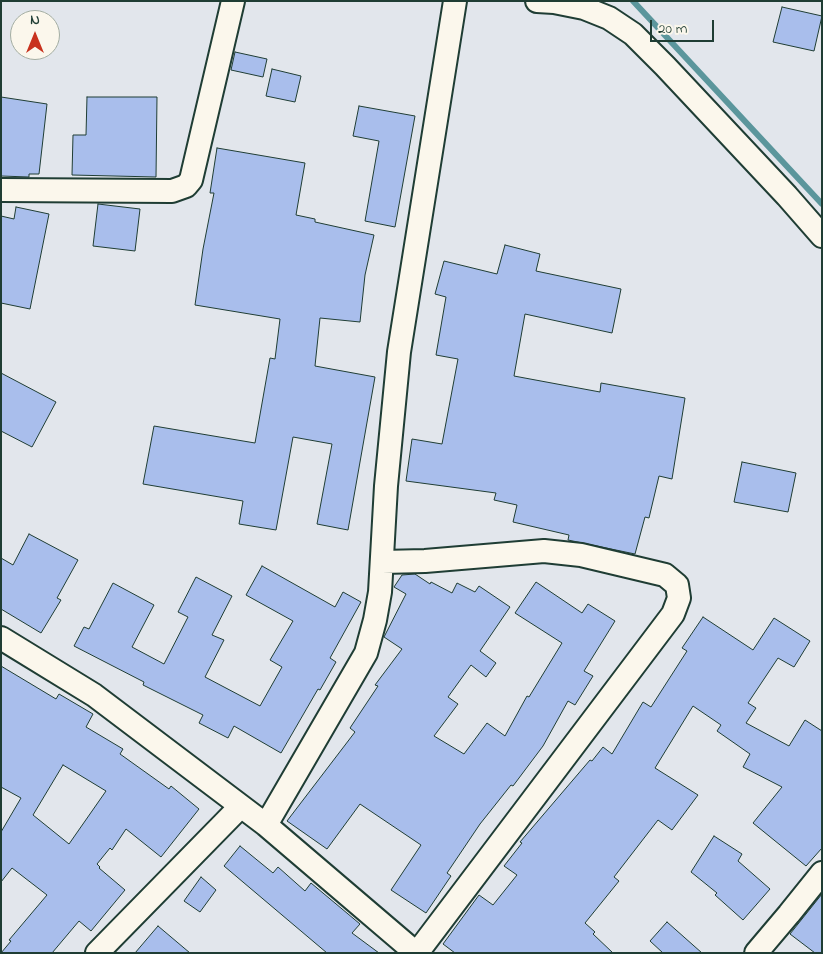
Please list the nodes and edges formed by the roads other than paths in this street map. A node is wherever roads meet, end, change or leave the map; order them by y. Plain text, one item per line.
1 (233, 1) edge
2 (455, 1) edge
3 (537, 1) edge
4 (1, 190) edge
5 (822, 236) edge
6 (382, 562) junction
7 (1, 638) edge
8 (240, 807) junction
9 (266, 826) junction
10 (822, 873) edge
11 (97, 953) edge
12 (417, 953) edge
13 (756, 953) edge

1 - 4 street
2 - 6 street
3 - 5 street
6 - 9 street
6 - 12 street
7 - 8 street
8 - 9 street
8 - 11 street
9 - 12 street
10 - 13 street

